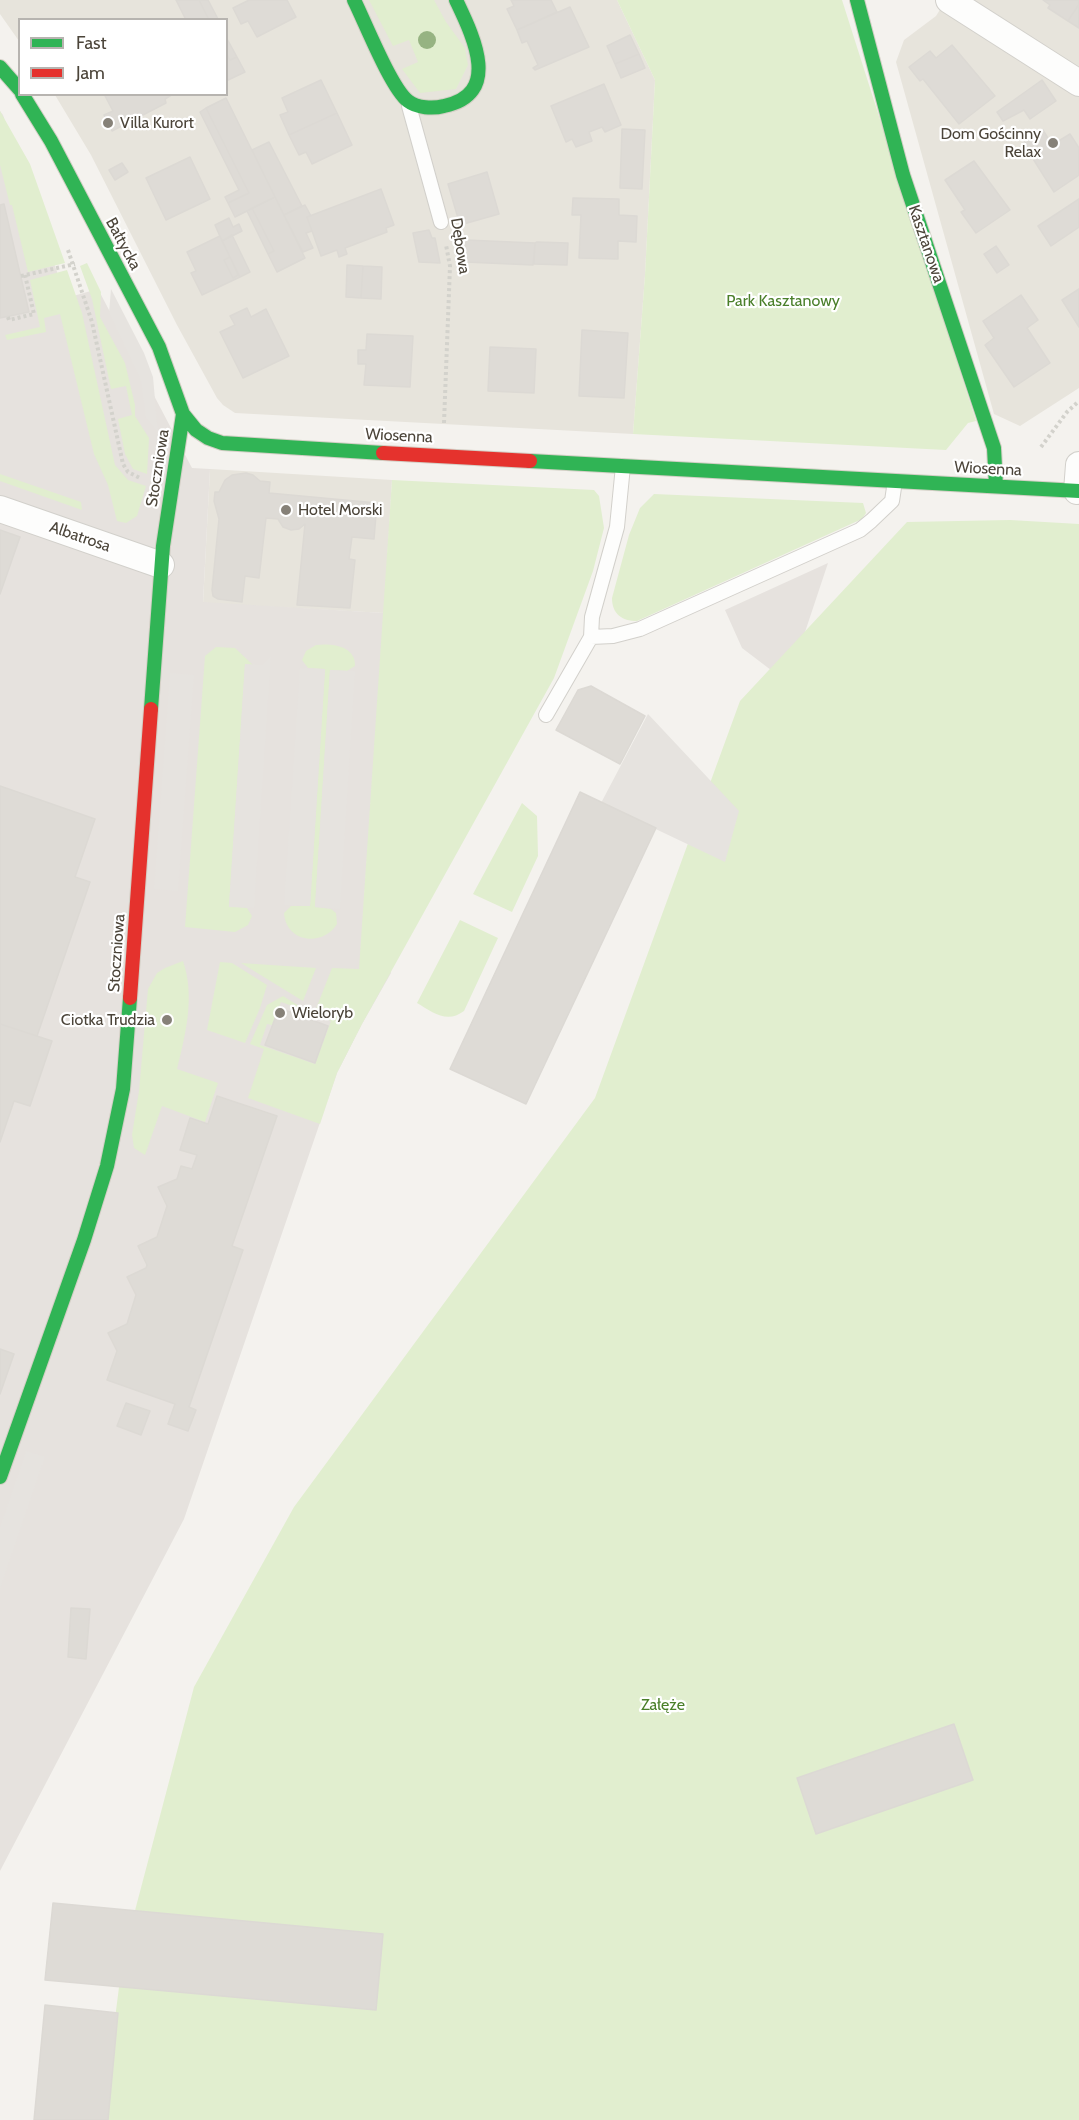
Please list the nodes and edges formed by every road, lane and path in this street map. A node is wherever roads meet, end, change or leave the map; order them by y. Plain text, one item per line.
1 (354, 0) edge
2 (456, 0) edge
3 (857, 0) edge
4 (949, 0) edge
5 (0, 67) edge
6 (1079, 83) edge
7 (18, 88) edge
8 (23, 96) edge
9 (408, 101) junction
10 (441, 222) joint
11 (79, 263) dead end
12 (8, 317) dead end
13 (1079, 401) edge
14 (183, 414) junction
15 (444, 424) dead end
16 (1041, 447) dead end
17 (624, 465) junction
18 (1079, 465) edge
19 (895, 481) junction
20 (996, 486) junction
21 (1078, 491) edge
22 (0, 509) edge
23 (161, 565) junction
24 (591, 637) junction
25 (546, 715) dead end
26 (0, 1477) edge

1 - 9 street, Dębowa
2 - 9 street
3 - 20 street, Kasztanowa
4 - 6 street
5 - 7 street
8 - 14 street, Bałtycka
9 - 10 lane, Dębowa
10 - 15 path, Dębowa
11 - 12 path
13 - 16 path
14 - 17 street, Wiosenna
14 - 23 street, Stoczniowa
17 - 19 street, Wiosenna
17 - 24 lane
18 - 21 street
19 - 20 street, Wiosenna
19 - 24 lane
20 - 21 street, Wiosenna
22 - 23 street, Albatrosa
23 - 26 street, Stoczniowa
24 - 25 lane

